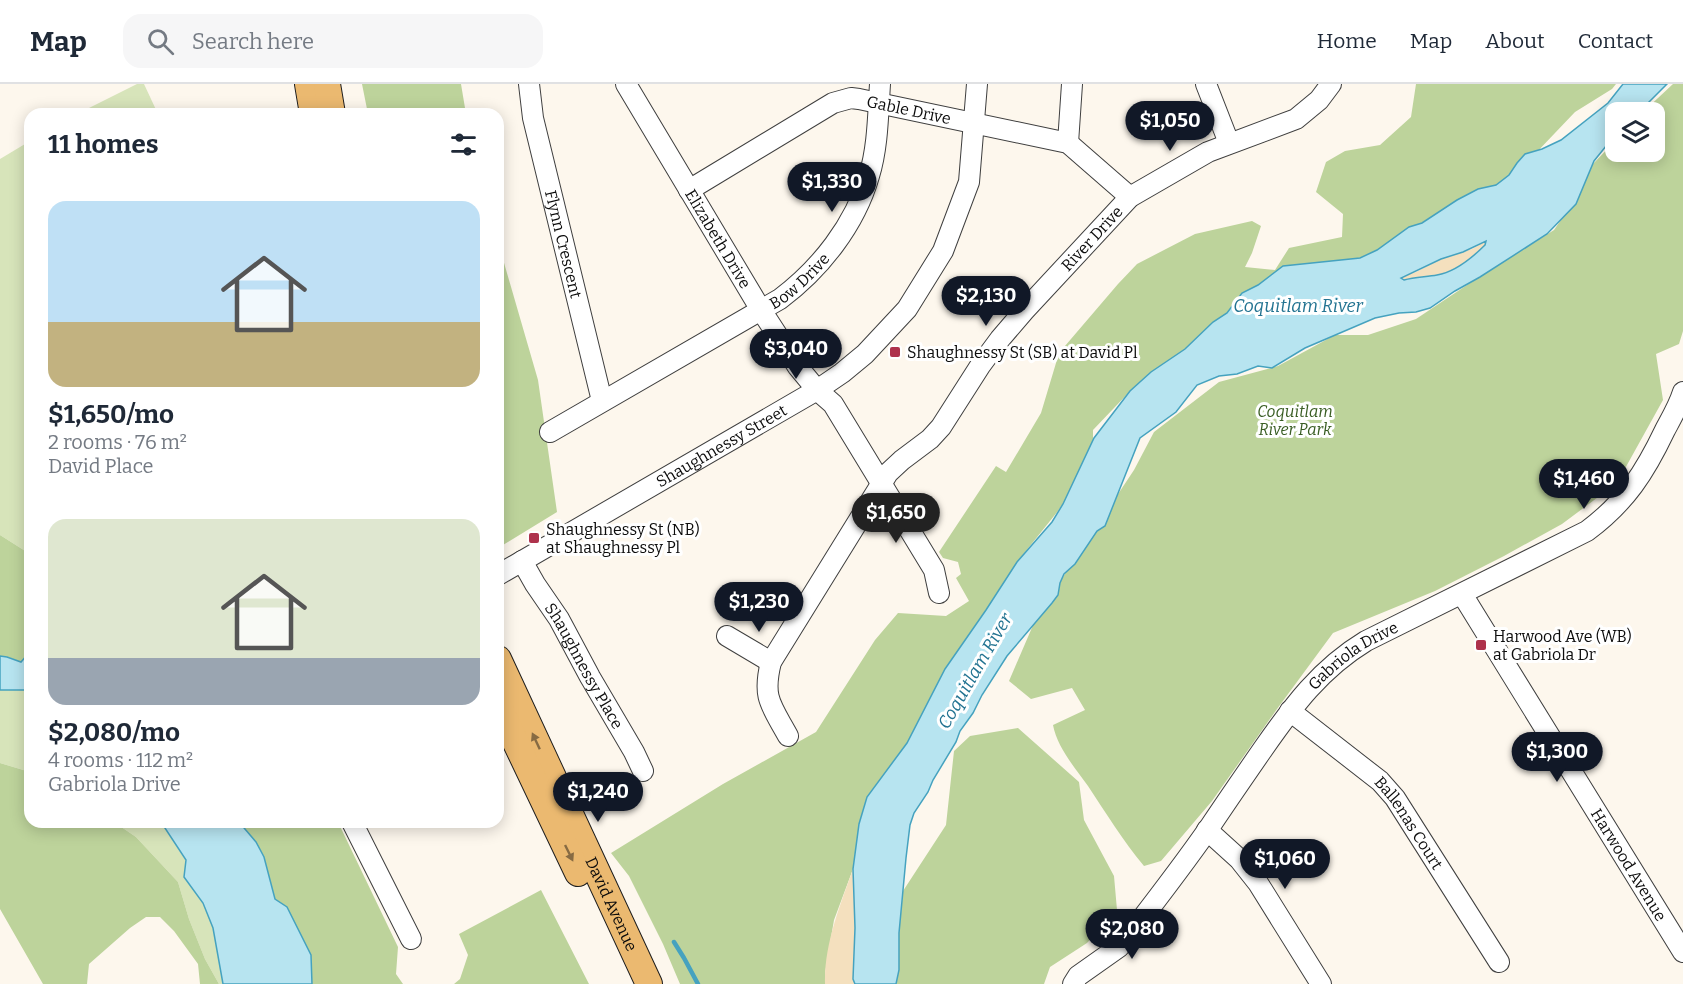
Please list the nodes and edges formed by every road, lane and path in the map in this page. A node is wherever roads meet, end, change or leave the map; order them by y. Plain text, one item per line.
1 (308, 84) edge
2 (327, 84) edge
3 (529, 84) edge
4 (626, 84) edge
5 (977, 84) edge
6 (1072, 84) edge
7 (1206, 84) edge
8 (1331, 84) edge
9 (880, 94) edge
10 (312, 108) edge
11 (332, 108) edge
12 (975, 123) junction
13 (1068, 143) junction
14 (1229, 143) junction
15 (689, 190) junction
16 (1130, 198) junction
17 (761, 310) junction
18 (817, 390) junction
19 (1682, 396) edge
20 (602, 401) junction
21 (550, 432) dead end
22 (881, 484) junction
23 (522, 561) junction
24 (504, 572) edge
25 (939, 593) dead end
26 (1462, 594) junction
27 (727, 636) dead end
28 (771, 662) junction
29 (504, 672) edge
30 (1290, 711) junction
31 (504, 718) edge
32 (788, 736) dead end
33 (643, 771) dead end
34 (355, 828) edge
35 (1207, 831) junction
36 (411, 939) dead end
37 (1683, 952) edge
38 (1499, 962) dead end
39 (631, 984) edge
40 (649, 984) edge
41 (1073, 984) edge
42 (1321, 984) edge

1 - 10 main road
2 - 11 main road
3 - 20 street, Flynn Crescent
4 - 15 street, Elizabeth Drive
5 - 12 street, Shaughnessy Street
6 - 13 street
7 - 14 street
8 - 14 street, River Drive
9 - 12 street, Gable Drive
9 - 15 street, Gable Drive
9 - 17 street, Bow Drive
12 - 13 street, Gable Drive
12 - 18 street, Shaughnessy Street
13 - 16 street
14 - 16 street, River Drive
15 - 17 street, Elizabeth Drive
16 - 22 street, River Drive
17 - 18 street, Elizabeth Drive
17 - 20 street, Bow Drive
18 - 22 street, Elizabeth Drive
18 - 23 street, Shaughnessy Street
19 - 26 street, Gabriola Drive
20 - 21 street, Bow Drive
22 - 25 street, Elizabeth Drive
22 - 28 street, River Drive
23 - 24 street, Shaughnessy Street
23 - 33 street, Shaughnessy Place
26 - 30 street, Gabriola Drive
26 - 37 street, Harwood Avenue
27 - 28 street
28 - 32 street
40 -> 29 main road, David Avenue
30 - 35 street, Gabriola Drive
30 - 38 street, Ballenas Court
31 -> 39 main road, David Avenue
34 - 36 street
35 - 41 street, Gabriola Drive
35 - 42 street

